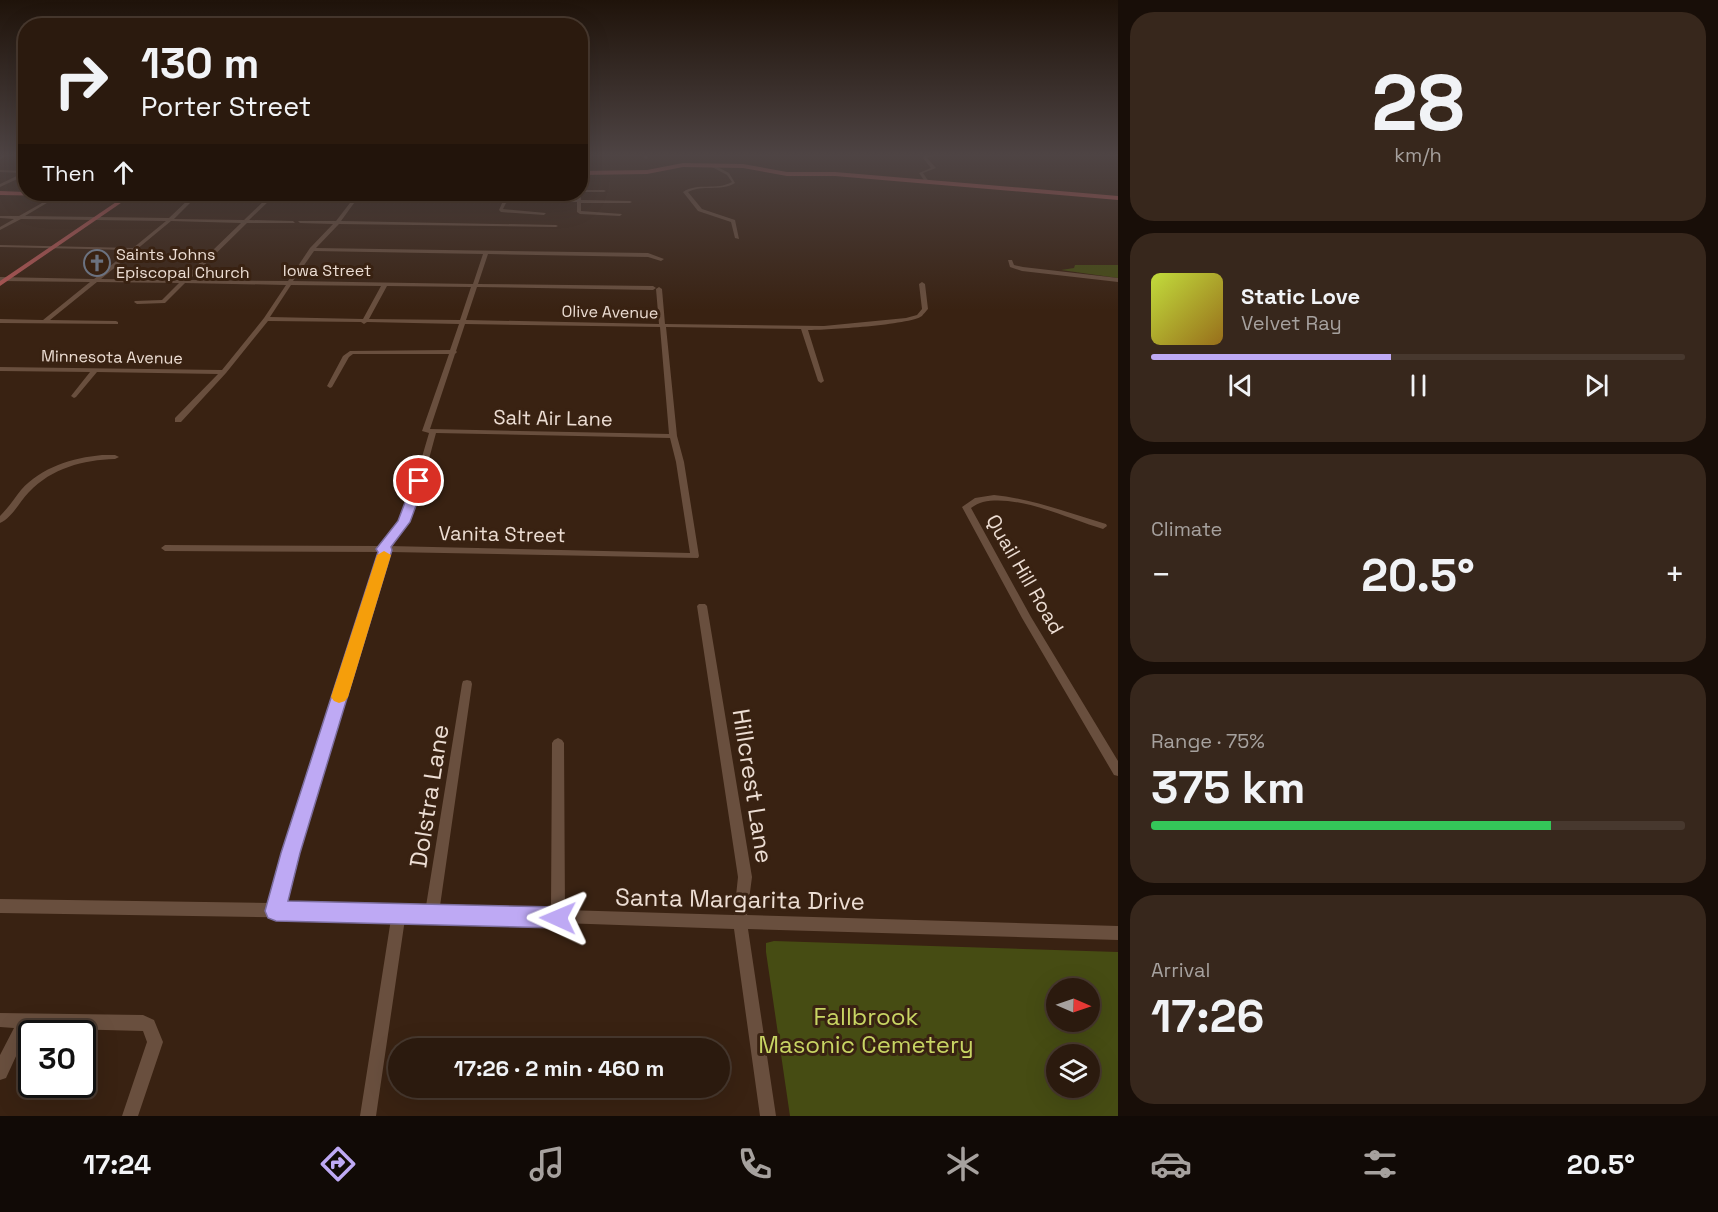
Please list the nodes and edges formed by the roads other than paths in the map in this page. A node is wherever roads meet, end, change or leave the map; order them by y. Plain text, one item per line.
1 (39, 206) edge
2 (112, 206) edge
3 (185, 206) edge
4 (260, 206) edge
5 (350, 206) edge
6 (503, 206) edge
7 (579, 206) edge
8 (697, 206) edge
9 (544, 214) dead end
10 (620, 215) dead end
11 (0, 217) edge
12 (19, 218) junction
13 (94, 219) junction
14 (168, 220) junction
15 (245, 221) junction
16 (293, 222) dead end
17 (300, 222) dead end
18 (337, 223) junction
19 (556, 226) dead end
20 (0, 229) edge
21 (737, 238) dead end
22 (0, 246) edge
23 (53, 247) junction
24 (132, 249) junction
25 (312, 249) junction
26 (486, 252) junction
27 (661, 259) dead end
28 (1010, 261) dead end
29 (4, 279) edge
30 (1118, 280) edge
31 (93, 281) junction
32 (183, 283) junction
33 (0, 284) edge
34 (287, 284) junction
35 (385, 284) junction
36 (922, 284) dead end
37 (476, 285) junction
38 (137, 302) dead end
39 (266, 319) junction
40 (0, 321) edge
41 (45, 321) junction
42 (364, 322) junction
43 (117, 323) dead end
44 (463, 324) junction
45 (661, 326) junction
46 (804, 328) junction
47 (454, 352) junction
48 (0, 369) edge
49 (95, 370) junction
50 (224, 372) junction
51 (821, 381) dead end
52 (330, 386) dead end
53 (74, 396) dead end
54 (178, 420) dead end
55 (430, 431) junction
56 (673, 436) junction
57 (115, 457) dead end
58 (0, 520) edge
59 (1103, 526) dead end
60 (165, 548) dead end
61 (384, 549) junction
62 (702, 606) dead end
63 (468, 684) dead end
64 (558, 743) dead end
65 (1113, 753) edge
66 (1118, 771) edge
67 (0, 906) edge
68 (276, 911) junction
69 (399, 912) junction
70 (432, 914) junction
71 (558, 918) junction
72 (740, 921) junction
73 (1118, 933) edge
74 (0, 1020) edge
75 (18, 1021) edge
76 (96, 1022) edge
77 (18, 1035) edge
78 (0, 1072) edge
79 (130, 1116) edge
80 (368, 1116) edge
81 (768, 1116) edge

1 - 12 street
2 - 13 main road
3 - 14 street
4 - 15 street
5 - 18 street
6 - 9 street
7 - 10 street
8 - 21 street
11 - 12 street
12 - 13 street
12 - 20 street
13 - 14 street
13 - 23 main road
14 - 15 street
14 - 24 street
15 - 16 street
15 - 32 street
17 - 18 street
18 - 19 street
18 - 25 street
22 - 23 street
23 - 24 street
23 - 29 main road
24 - 31 street
25 - 26 street
25 - 34 street
26 - 27 street
26 - 37 street
28 - 30 street
29 - 31 street, Iowa Street
29 - 33 main road
31 - 32 street, Iowa Street
31 - 41 street
32 - 34 street, Iowa Street
32 - 38 street
34 - 35 street, Iowa Street
34 - 39 street
35 - 37 street, Iowa Street
35 - 42 street
36 - 46 street, Olive Avenue
37 - 44 street
37 - 45 street, Iowa Street
39 - 42 street, Olive Avenue
39 - 50 street
40 - 41 street
41 - 43 street
42 - 44 street, Olive Avenue
44 - 45 street, Olive Avenue
44 - 47 street
45 - 46 street, Olive Avenue
45 - 56 street
46 - 51 street
47 - 52 street
47 - 55 street
48 - 49 street, Minnesota Avenue
49 - 50 street, Minnesota Avenue
49 - 53 street
50 - 54 street
55 - 56 street, Salt Air Lane
55 - 61 street
56 - 61 street, Vanita Street
57 - 58 street
59 - 65 street, Quail Hill Road
60 - 61 street, Vanita Street
61 - 68 street
62 - 72 street, Hillcrest Lane
63 - 70 street, Dolstra Lane
64 - 71 street
65 - 66 street, Quail Hill Road
67 - 68 street, Santa Margarita Drive
68 - 69 street, Santa Margarita Drive
69 - 70 street, Santa Margarita Drive
69 - 80 street
70 - 71 street, Santa Margarita Drive
71 - 72 street, Santa Margarita Drive
72 - 73 street, Santa Margarita Drive
72 - 81 street, Hillcrest Lane
74 - 75 street
76 - 79 street
77 - 78 street

